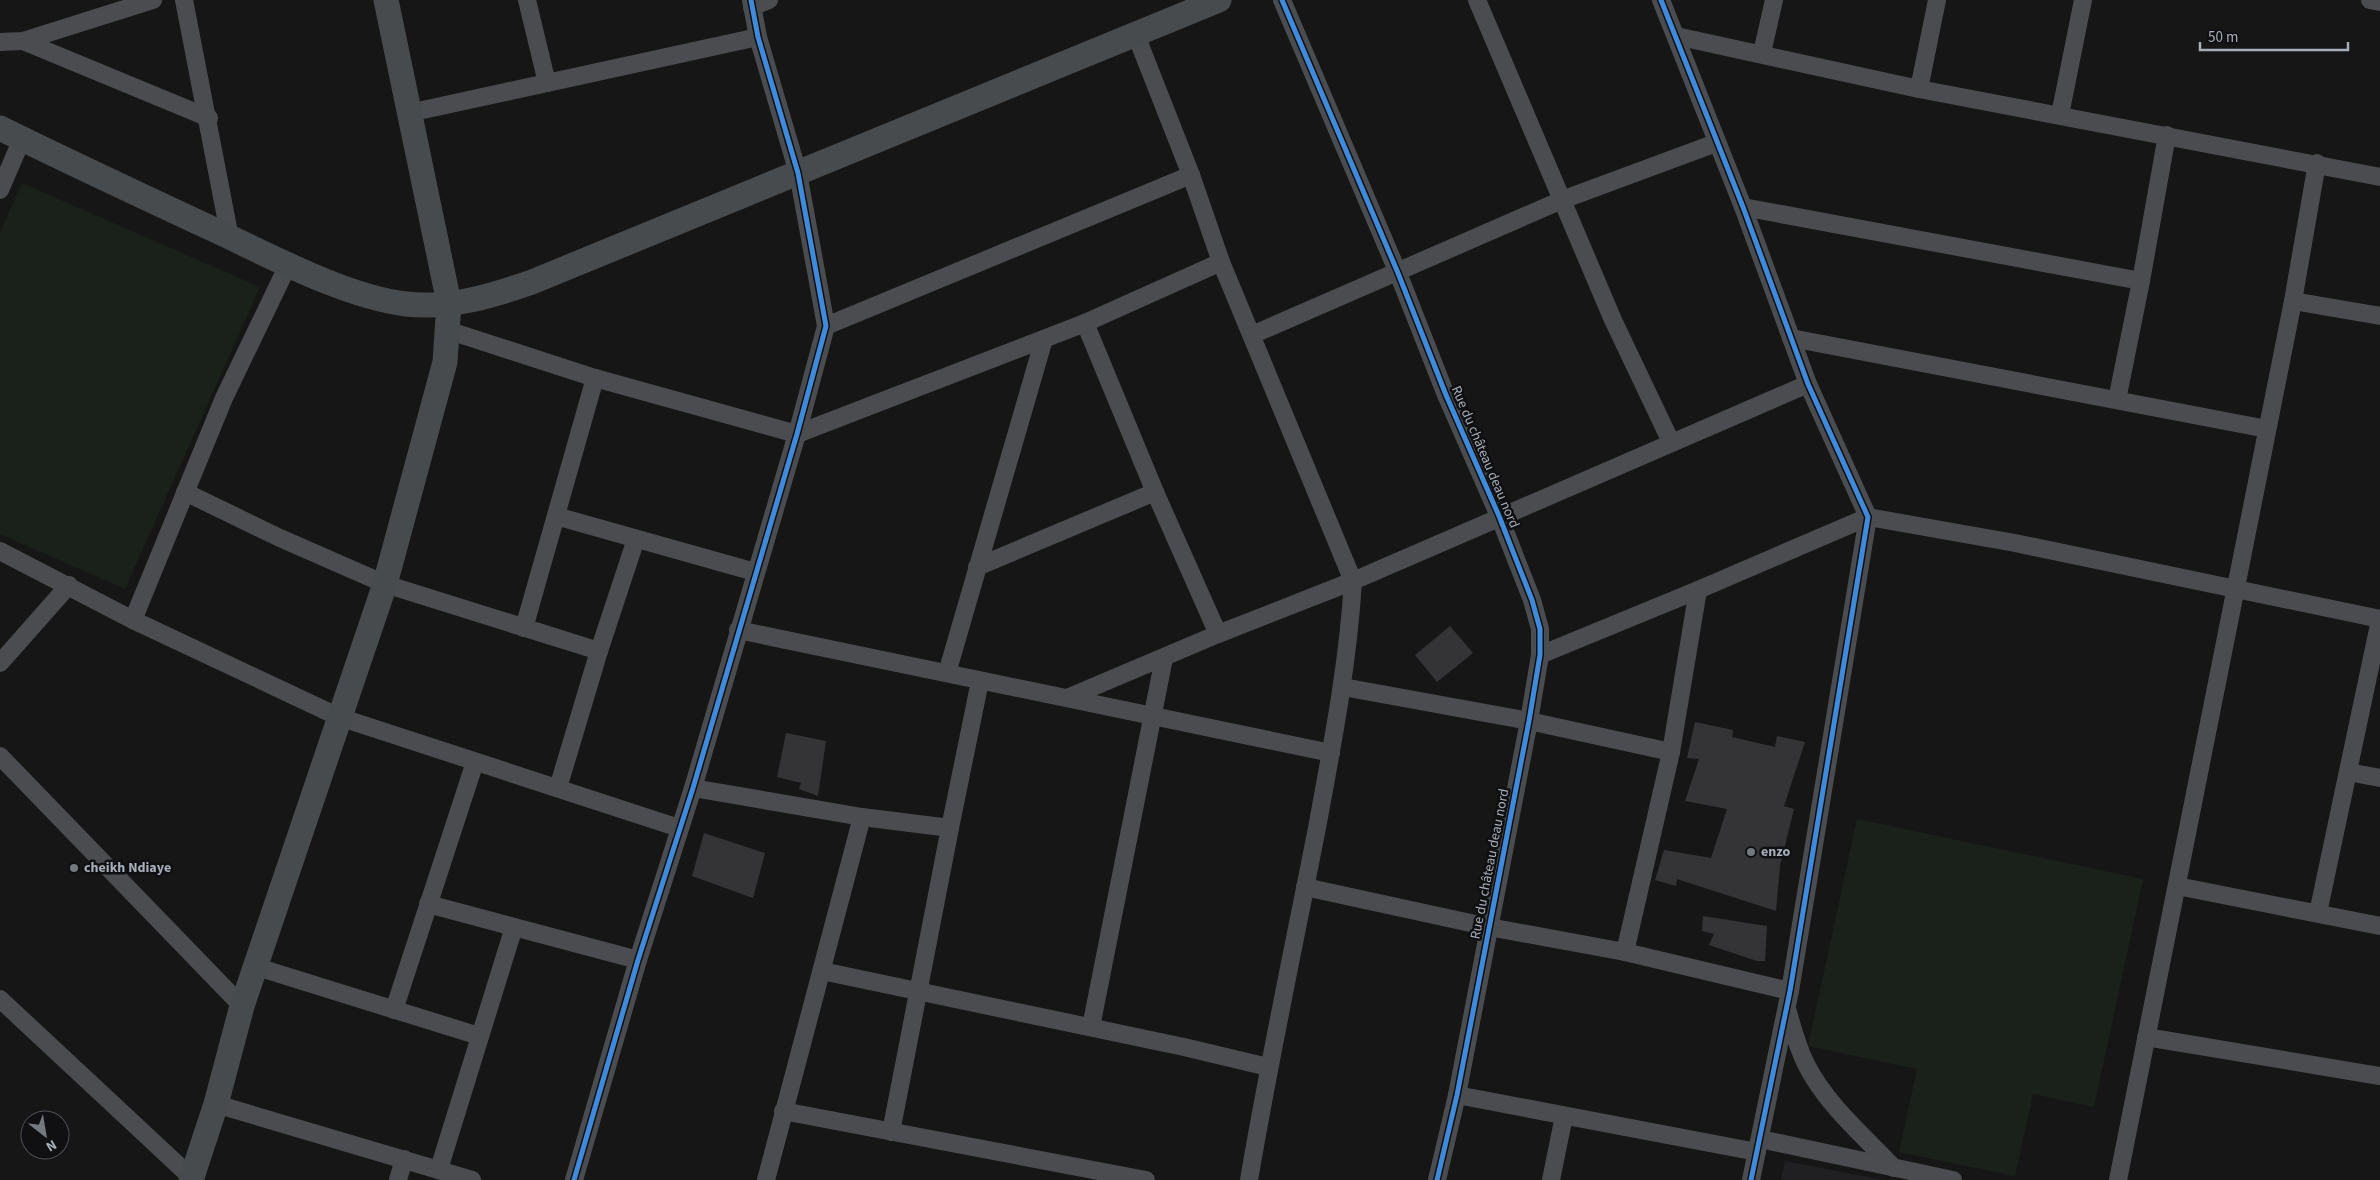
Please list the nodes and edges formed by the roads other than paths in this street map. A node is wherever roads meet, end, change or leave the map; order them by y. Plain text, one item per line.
1 (153, 0) edge
2 (184, 0) edge
3 (386, 0) edge
4 (527, 0) edge
5 (769, 0) edge
6 (1220, 0) edge
7 (1282, 0) edge
8 (1477, 0) edge
9 (1661, 0) edge
10 (1774, 0) edge
11 (1936, 0) edge
12 (2083, 0) edge
13 (2370, 0) edge
14 (2380, 2) edge
15 (752, 3) edge
16 (1136, 35) junction
17 (1676, 36) junction
18 (758, 37) junction
19 (23, 41) junction
20 (0, 42) edge
21 (1762, 53) junction
22 (547, 83) junction
23 (1919, 89) junction
24 (409, 114) junction
25 (2060, 115) junction
26 (209, 118) junction
27 (0, 128) edge
28 (2166, 135) junction
29 (22, 139) junction
30 (1716, 144) junction
31 (2318, 163) junction
32 (798, 173) junction
33 (1191, 174) junction
34 (2380, 177) edge
35 (0, 190) edge
36 (1562, 200) junction
37 (1743, 207) junction
38 (230, 238) junction
39 (1221, 262) junction
40 (288, 265) junction
41 (1398, 273) junction
42 (2141, 281) junction
43 (2293, 301) junction
44 (449, 303) junction
45 (2380, 316) edge
46 (1085, 323) junction
47 (826, 326) junction
48 (447, 330) junction
49 (1252, 335) junction
50 (1791, 338) junction
51 (1044, 339) junction
52 (595, 378) junction
53 (1808, 384) junction
54 (2117, 400) junction
55 (2267, 429) junction
56 (797, 434) junction
57 (1671, 442) junction
58 (185, 492) junction
59 (1155, 492) junction
60 (556, 516) junction
61 (1499, 516) junction
62 (1868, 517) junction
63 (636, 539) junction
64 (0, 551) edge
65 (977, 567) junction
66 (755, 572) junction
67 (1352, 581) junction
68 (385, 584) junction
69 (69, 585) junction
70 (1698, 590) junction
71 (2235, 590) junction
72 (133, 620) junction
73 (2380, 620) edge
74 (524, 628) junction
75 (738, 630) junction
76 (1218, 634) junction
77 (599, 651) junction
78 (1540, 655) junction
79 (1164, 658) junction
80 (0, 663) edge
81 (947, 673) junction
82 (980, 681) junction
83 (1343, 687) junction
84 (1067, 698) junction
85 (1152, 715) junction
86 (339, 717) junction
87 (1529, 721) junction
88 (1671, 752) junction
89 (1331, 753) junction
90 (0, 756) edge
91 (475, 762) junction
92 (2348, 772) junction
93 (2380, 778) edge
94 (558, 788) junction
95 (693, 788) junction
96 (862, 817) junction
97 (679, 828) junction
98 (950, 828) junction
99 (2176, 886) junction
100 (1305, 888) junction
101 (428, 904) junction
102 (2318, 914) junction
103 (2380, 926) edge
104 (514, 927) junction
105 (1489, 927) junction
106 (1625, 952) junction
107 (638, 960) junction
108 (257, 967) junction
109 (822, 972) junction
110 (918, 991) junction
111 (1788, 998) junction
112 (0, 999) edge
113 (242, 1006) junction
114 (394, 1010) junction
115 (1091, 1027) junction
116 (479, 1036) junction
117 (2146, 1037) junction
118 (1268, 1067) junction
119 (2380, 1076) edge
120 (1457, 1095) junction
121 (216, 1104) junction
122 (784, 1111) junction
123 (1564, 1116) junction
124 (891, 1132) junction
125 (1758, 1146) junction
126 (404, 1159) junction
127 (1894, 1168) junction
128 (439, 1169) junction
129 (192, 1179) edge
130 (398, 1180) edge
131 (472, 1180) edge
132 (574, 1180) edge
133 (766, 1180) edge
134 (1146, 1180) edge
135 (1249, 1180) edge
136 (1437, 1180) edge
137 (1551, 1180) edge
138 (1752, 1180) edge
139 (1953, 1180) edge
140 (2118, 1180) edge

1 - 19 street
2 - 26 street
3 - 24 main road
4 - 22 street
5 - 15 street
6 - 16 main road
7 - 41 street, Rue du château deau nord
8 - 36 street
9 - 17 street
10 - 21 street
11 - 23 street
12 - 25 street
13 - 14 street
15 - 18 street
16 - 32 main road
16 - 33 street
17 - 21 street
17 - 30 street
18 - 22 street
18 - 32 street
19 - 20 street
19 - 26 street
21 - 23 street
22 - 24 street
23 - 25 street
24 - 44 main road
25 - 28 street
26 - 38 street
27 - 29 main road
28 - 31 street
28 - 42 street
29 - 35 street
29 - 38 main road
30 - 36 street
30 - 37 street
31 - 34 street
31 - 43 street
32 - 44 main road
32 - 47 street
33 - 39 street
33 - 47 street
36 - 41 street
36 - 57 street
37 - 42 street
37 - 50 street
38 - 40 main road
39 - 46 street
39 - 49 street
40 - 44 main road
40 - 58 street
41 - 49 street
41 - 61 street, Rue du château deau nord
42 - 54 street
43 - 45 street
43 - 55 street
44 - 48 main road
46 - 51 street
46 - 59 street
47 - 56 street
48 - 52 street
48 - 68 main road
49 - 67 street
50 - 53 street
50 - 54 street
51 - 56 street
51 - 65 street
52 - 56 street
52 - 60 street
53 - 57 street
53 - 62 street
54 - 55 street
55 - 71 street
56 - 66 street
57 - 61 street
58 - 68 street
58 - 72 street
59 - 65 street
59 - 76 street
60 - 63 street
60 - 74 street
61 - 67 street
61 - 78 street, Rue du château deau nord
62 - 70 street
62 - 71 street
62 - 111 street
63 - 66 street
63 - 77 street
64 - 69 street
65 - 81 street
66 - 75 street
67 - 76 street
67 - 83 street
68 - 74 street
68 - 86 main road
69 - 72 street
69 - 80 street
70 - 78 street
70 - 88 street
71 - 73 street
71 - 99 street
72 - 86 street
73 - 92 street
74 - 77 street
75 - 81 street
75 - 95 street
76 - 79 street
77 - 94 street
78 - 87 street, Rue du château deau nord
79 - 84 street
79 - 85 street
81 - 82 street
82 - 84 street
82 - 98 street
83 - 87 street
83 - 89 street
84 - 85 street
85 - 89 street
85 - 115 street
86 - 91 street
86 - 108 main road
87 - 88 street
87 - 105 street, Rue du château deau nord
88 - 106 street
89 - 100 street
90 - 113 street
91 - 94 street
91 - 101 street
92 - 93 street
92 - 102 street
94 - 97 street
95 - 96 street
95 - 97 street
96 - 98 street
96 - 109 street
97 - 107 street
98 - 110 street
99 - 102 street
99 - 117 street
100 - 105 street
100 - 118 street
101 - 104 street
101 - 114 street
102 - 103 street
104 - 107 street
104 - 116 street
105 - 106 street
105 - 120 street, Rue du château deau nord
106 - 111 street
107 - 132 street
108 - 113 main road
108 - 114 street
109 - 110 street
109 - 122 street
110 - 115 street
110 - 124 street
111 - 125 street
111 - 127 street
112 - 129 street
113 - 121 main road
114 - 116 street
115 - 118 street
116 - 128 street
117 - 119 street
117 - 140 street
118 - 135 street
120 - 123 street
120 - 136 street, Rue du château deau nord
121 - 126 street
121 - 129 main road
122 - 124 street
122 - 133 street
123 - 125 street
123 - 137 street
124 - 134 street
125 - 127 street
125 - 138 street
126 - 128 street
126 - 130 street
127 - 139 street
128 - 131 street

